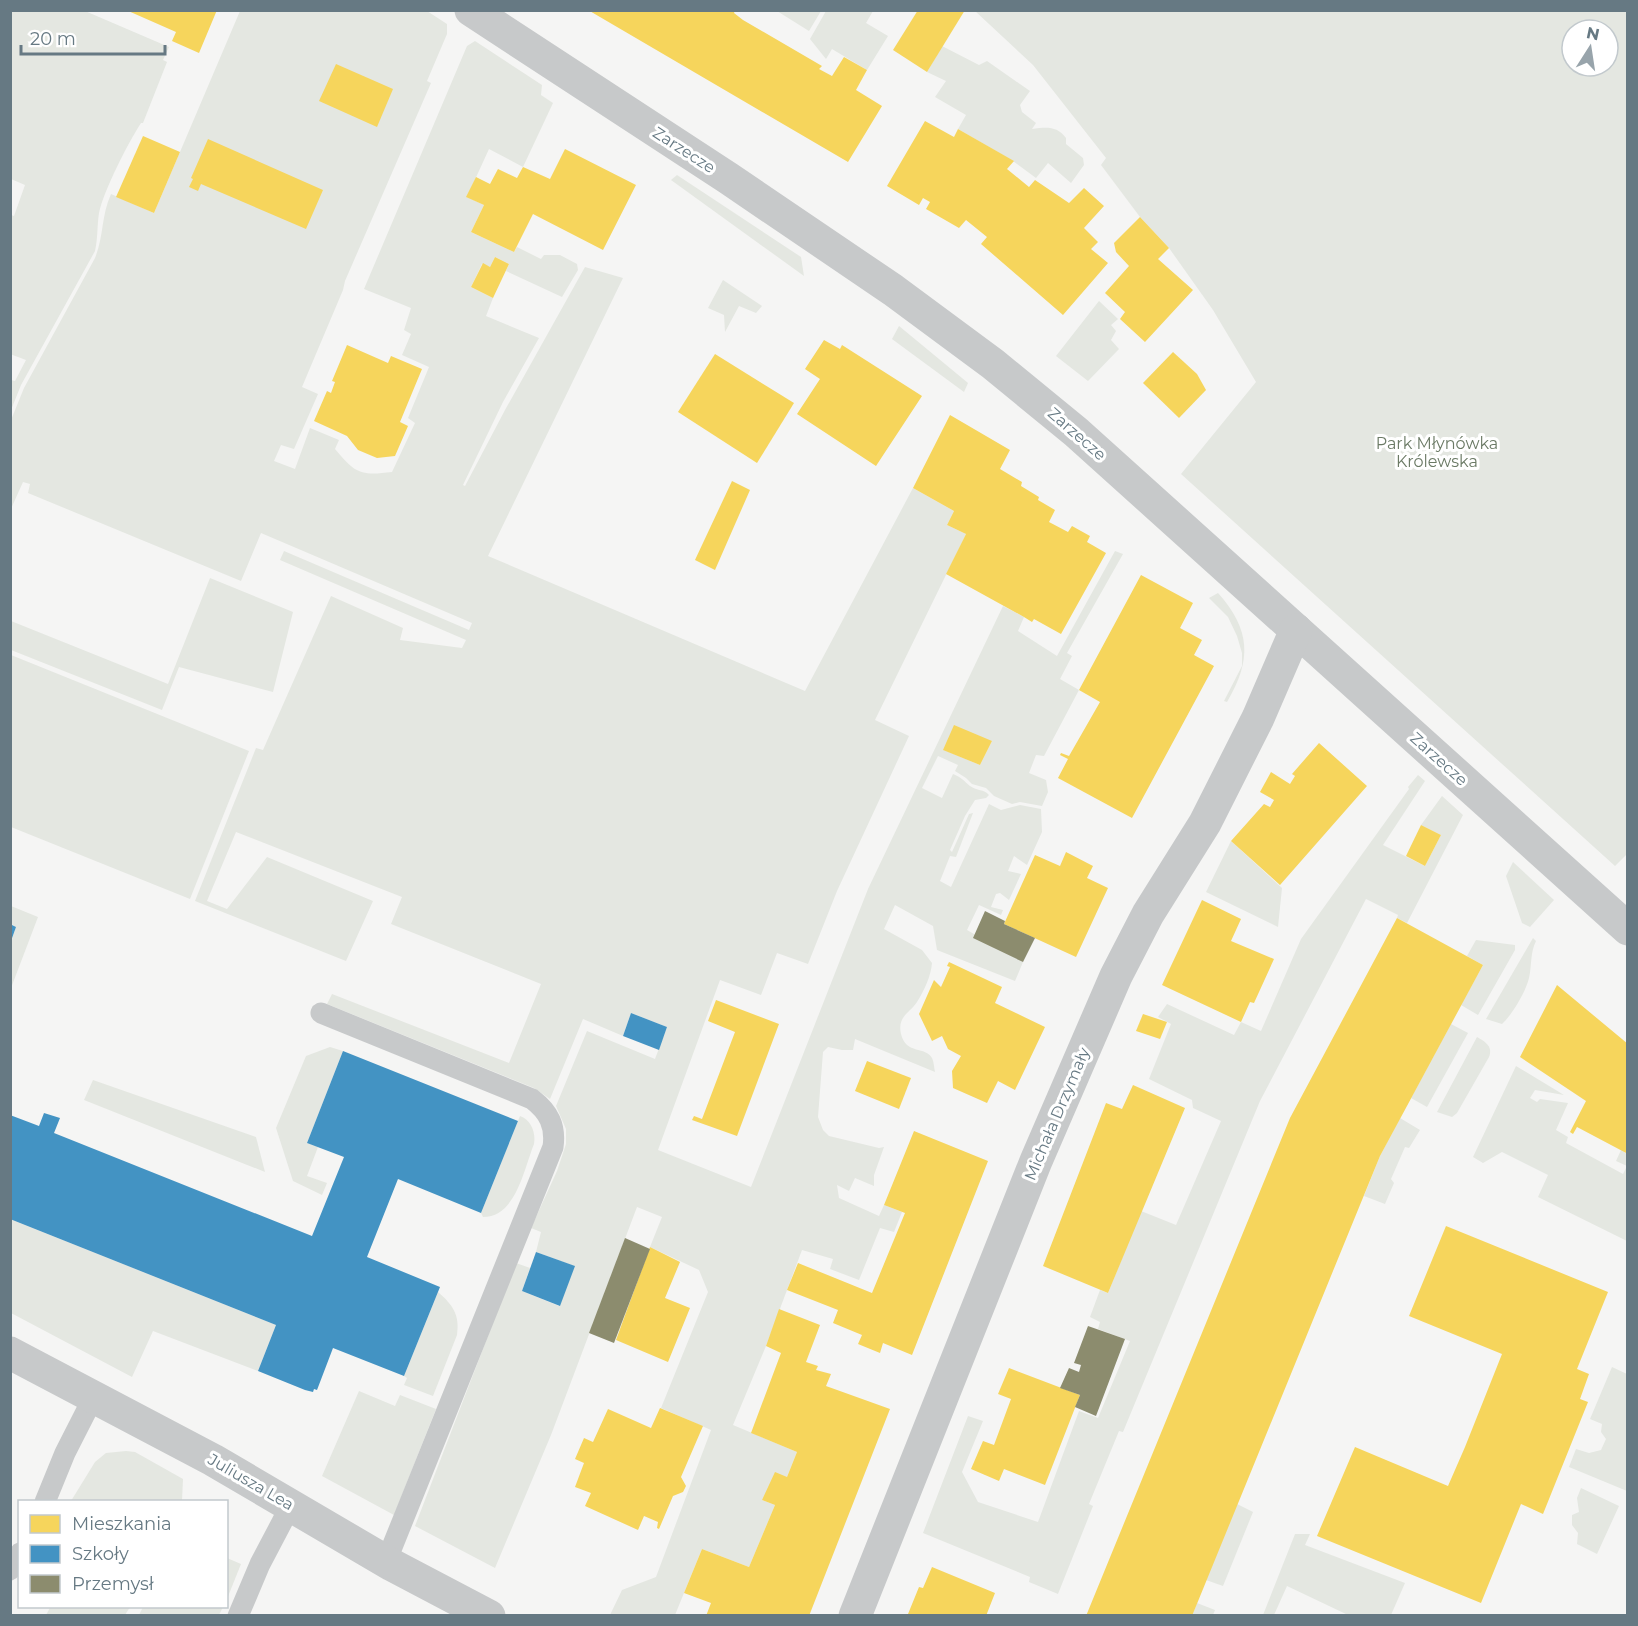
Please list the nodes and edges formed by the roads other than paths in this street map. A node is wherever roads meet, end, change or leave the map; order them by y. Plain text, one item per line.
1 (471, 10) edge
2 (1296, 630) junction
3 (1628, 929) edge
4 (321, 1013) dead end
5 (10, 1353) edge
6 (94, 1396) junction
7 (46, 1500) edge
8 (291, 1505) junction
9 (18, 1556) edge
10 (386, 1562) junction
11 (10, 1570) edge
12 (238, 1616) edge
13 (489, 1616) edge
14 (855, 1616) edge

1 - 2 street, Zarzecze
2 - 3 street, Zarzecze
2 - 14 street, Michała Drzymały
4 - 10 lane
5 - 6 street, Juliusza Lea
6 - 7 lane
6 - 8 street, Juliusza Lea
8 - 10 street, Juliusza Lea
8 - 12 lane
9 - 11 lane
10 - 13 street, Juliusza Lea

